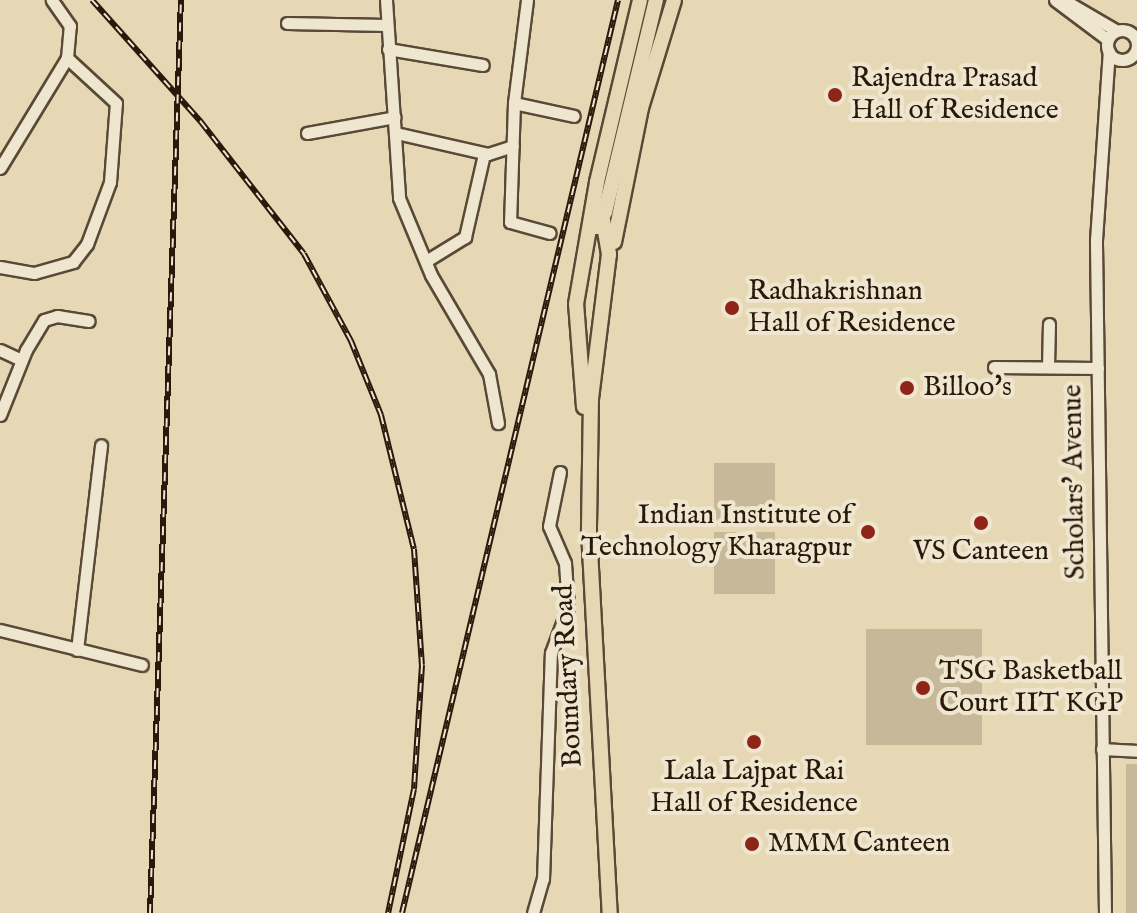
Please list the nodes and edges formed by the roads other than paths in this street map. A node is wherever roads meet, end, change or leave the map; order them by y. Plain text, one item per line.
1 (52, 0) edge
2 (386, 0) edge
3 (527, 0) edge
4 (640, 0) edge
5 (656, 0) edge
6 (674, 0) edge
7 (1055, 0) edge
8 (1064, 0) edge
9 (287, 23) dead end
10 (386, 25) junction
11 (1111, 41) junction
12 (1137, 48) edge
13 (388, 49) junction
14 (67, 58) junction
15 (483, 65) dead end
16 (514, 103) junction
17 (574, 116) dead end
18 (395, 117) junction
19 (307, 133) dead end
20 (396, 133) junction
21 (513, 146) junction
22 (484, 154) junction
23 (0, 168) edge
24 (604, 216) junction
25 (550, 233) dead end
26 (587, 236) junction
27 (609, 254) junction
28 (426, 261) junction
29 (0, 267) edge
30 (576, 304) junction
31 (605, 308) junction
32 (89, 321) dead end
33 (1049, 324) dead end
34 (0, 350) edge
35 (21, 360) junction
36 (994, 367) dead end
37 (1048, 367) junction
38 (1098, 368) junction
39 (0, 415) edge
40 (498, 423) dead end
41 (589, 435) junction
42 (101, 445) dead end
43 (560, 472) dead end
44 (0, 630) edge
45 (77, 650) junction
46 (142, 665) dead end
47 (1102, 749) junction
48 (1137, 751) edge
49 (533, 913) edge
50 (610, 913) edge
51 (1105, 913) edge

1 - 14 street
2 - 10 street
3 - 16 street
4 - 26 main road, Boundary Road
5 - 24 main road
6 - 27 main road
7 - 11 street
8 - 11 street
9 - 10 street
10 - 13 street
11 - 12 street
11 - 12 street
11 - 38 street, Scholars' Avenue
13 - 15 street
13 - 18 street
14 - 23 street
14 - 29 street
16 - 17 street
16 - 21 street
18 - 19 street
18 - 20 street
20 - 22 street
20 - 28 street
21 - 22 street
21 - 25 street
22 - 28 street
24 - 26 main road
24 - 27 main road
26 - 30 main road, Boundary Road
27 - 31 main road, Boundary Road
28 - 40 street
30 - 31 main road
30 - 41 main road, Boundary Road
31 - 41 main road, Boundary Road
32 - 35 street
33 - 37 street
34 - 35 street
35 - 39 street
36 - 37 street
37 - 38 street
38 - 47 street, Scholars' Avenue
41 - 50 main road, Boundary Road
42 - 45 street
43 - 49 street
44 - 45 street
45 - 46 street
47 - 48 street
47 - 51 street, Scholars' Avenue

